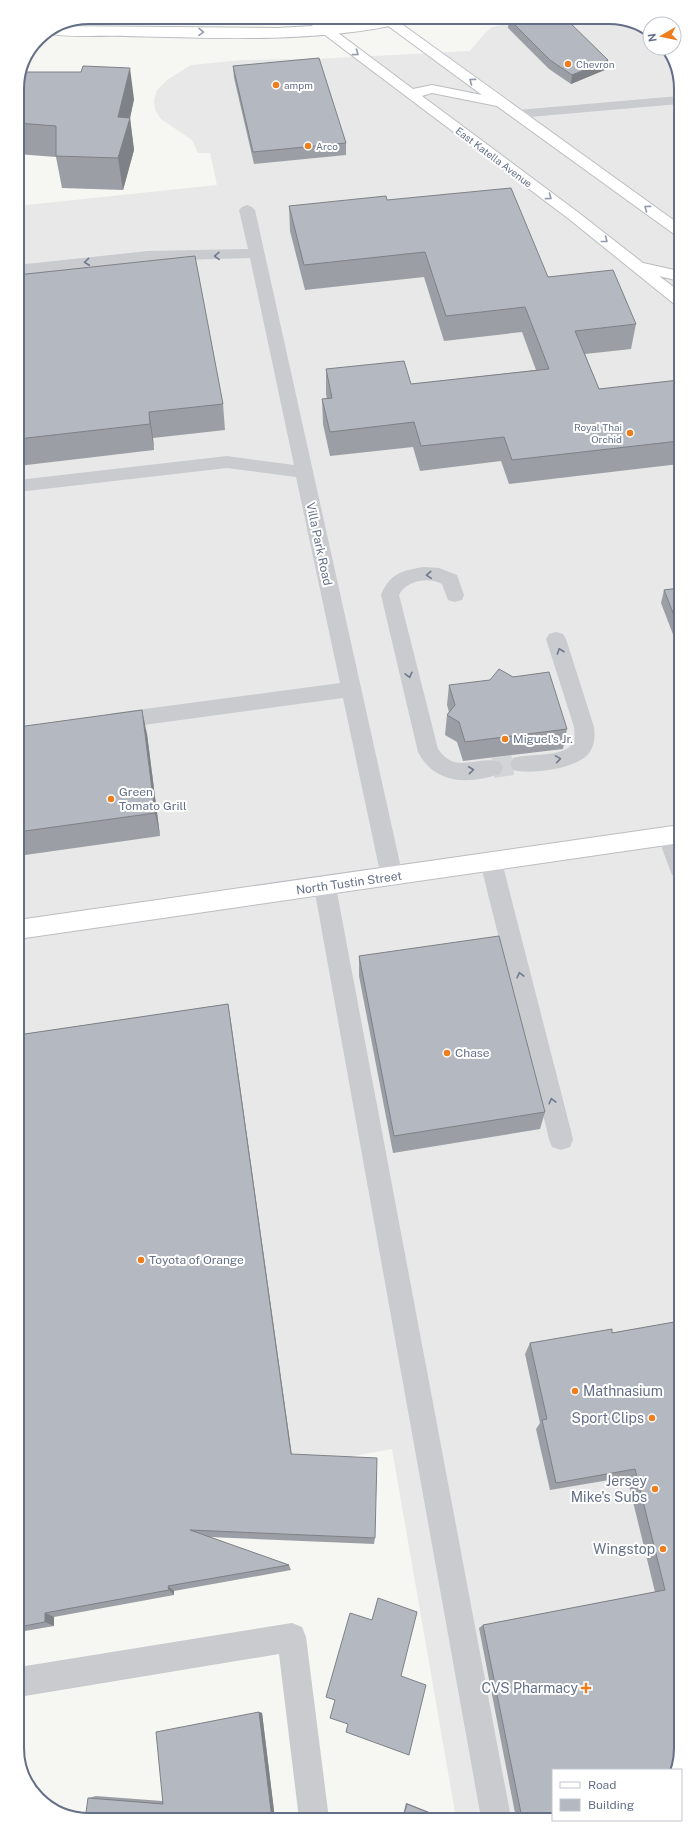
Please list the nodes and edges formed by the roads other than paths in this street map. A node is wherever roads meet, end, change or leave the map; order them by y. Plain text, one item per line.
1 (317, 24) edge
2 (362, 24) edge
3 (393, 24) edge
4 (62, 30) edge
5 (325, 30) junction
6 (411, 94) junction
7 (674, 100) edge
8 (504, 104) junction
9 (518, 114) junction
10 (247, 210) dead end
11 (674, 227) edge
12 (256, 253) junction
13 (639, 266) junction
14 (24, 269) edge
15 (674, 275) edge
16 (674, 295) edge
17 (304, 472) junction
18 (24, 485) edge
19 (455, 595) dead end
20 (556, 639) dead end
21 (351, 689) junction
22 (95, 724) edge
23 (520, 764) tunnel mouth
24 (494, 768) tunnel mouth
25 (674, 834) edge
26 (491, 862) junction
27 (392, 877) junction
28 (325, 886) junction
29 (24, 929) edge
30 (561, 1138) dead end
31 (24, 1681) edge
32 (313, 1813) edge
33 (495, 1813) edge

1 - 5 main road, East Katella Avenue
2 - 5 main road
8 -> 3 main road
4 -> 5 main road
5 -> 6 main road, East Katella Avenue
6 - 8 main road
6 -> 13 main road, East Katella Avenue
7 - 9 street
8 - 9 main road
11 -> 9 main road
10 - 12 street, Villa Park Road
12 -> 14 street
12 - 17 street, Villa Park Road
13 - 15 main road
13 - 16 main road, East Katella Avenue
17 - 18 street
17 - 21 street, Villa Park Road
19 -> 24 street
23 -> 20 street
21 - 22 street
21 - 27 street, Villa Park Road
25 - 26 main road, North Tustin Street
26 - 27 main road, North Tustin Street
30 -> 26 street
27 - 28 main road, North Tustin Street
28 - 29 main road, North Tustin Street
28 - 33 street
31 - 32 street

